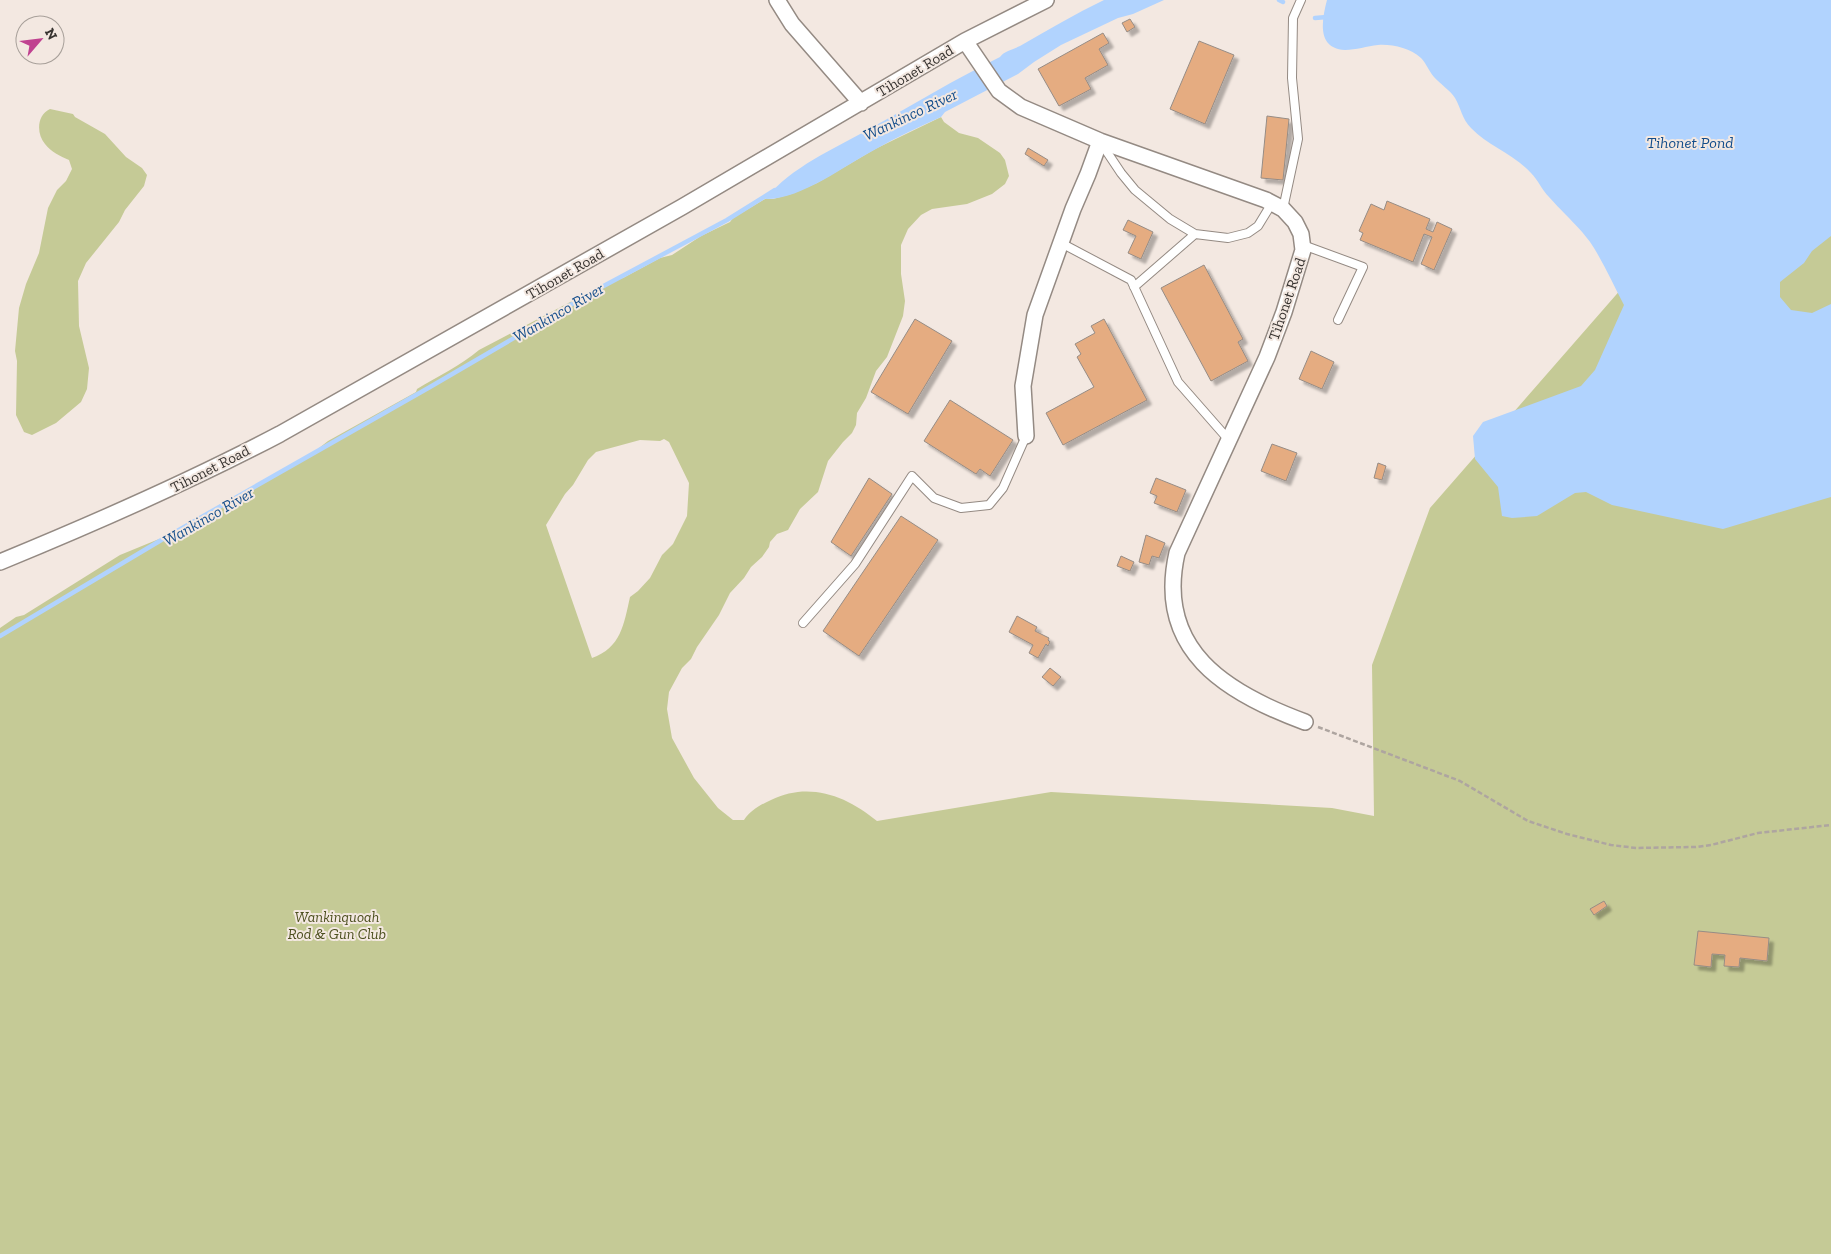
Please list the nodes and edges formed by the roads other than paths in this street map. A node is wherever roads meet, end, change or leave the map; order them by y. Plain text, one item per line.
1 (777, 0) edge
2 (1046, 0) edge
3 (1301, 0) edge
4 (965, 42) junction
5 (861, 103) junction
6 (1100, 142) junction
7 (1278, 206) junction
8 (1195, 234) junction
9 (1061, 243) junction
10 (1302, 245) junction
11 (1134, 286) junction
12 (1338, 320) dead end
13 (1026, 436) joint
14 (1228, 439) junction
15 (0, 562) edge
16 (803, 623) dead end
17 (1305, 722) road end

1 - 5 street
2 - 4 street
3 - 7 lane
4 - 5 street, Tihonet Road
4 - 6 street, Tihonet Road
5 - 15 street, Tihonet Road
6 - 7 street, Tihonet Road
6 - 8 lane
6 - 9 street
7 - 8 lane
7 - 10 street, Tihonet Road
8 - 11 lane
9 - 11 lane
9 - 13 street
10 - 12 lane
10 - 14 street, Tihonet Road
11 - 14 lane
13 - 16 lane
14 - 17 street, Tihonet Road

